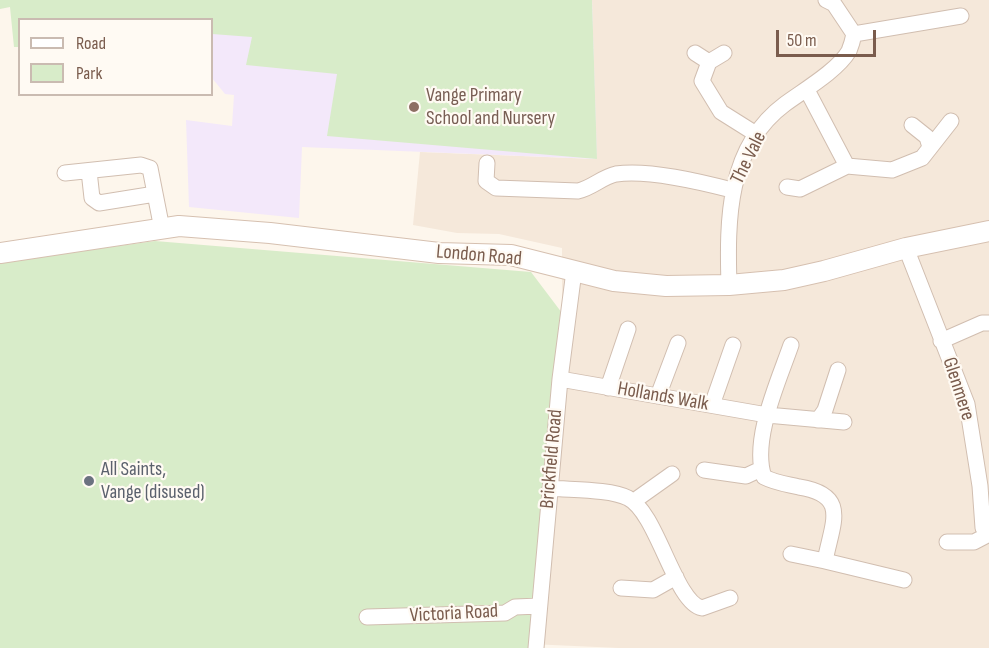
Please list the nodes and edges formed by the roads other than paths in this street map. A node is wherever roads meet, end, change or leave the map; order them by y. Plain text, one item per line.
1 (832, 1) edge
2 (961, 16) dead end
3 (854, 33) junction
4 (695, 53) dead end
5 (724, 53) dead end
6 (709, 62) junction
7 (807, 90) junction
8 (951, 121) dead end
9 (912, 125) dead end
10 (756, 134) junction
11 (930, 147) junction
12 (487, 163) dead end
13 (846, 166) junction
14 (89, 171) junction
15 (65, 173) dead end
16 (787, 187) dead end
17 (732, 190) junction
18 (155, 194) junction
19 (162, 229) junction
20 (989, 231) edge
21 (906, 248) junction
22 (0, 253) edge
23 (574, 271) junction
24 (729, 285) junction
25 (989, 323) edge
26 (628, 329) dead end
27 (941, 341) junction
28 (678, 344) dead end
29 (733, 345) dead end
30 (791, 345) dead end
31 (838, 370) dead end
32 (560, 379) junction
33 (608, 388) junction
34 (658, 396) junction
35 (712, 405) junction
36 (767, 415) junction
37 (818, 420) junction
38 (844, 422) dead end
39 (704, 470) dead end
40 (761, 470) junction
41 (672, 474) dead end
42 (984, 486) edge
43 (550, 488) junction
44 (634, 501) junction
45 (989, 534) edge
46 (947, 542) dead end
47 (791, 554) dead end
48 (825, 561) junction
49 (676, 577) junction
50 (904, 580) dead end
51 (621, 588) dead end
52 (730, 598) dead end
53 (539, 606) junction
54 (367, 617) dead end
55 (536, 648) edge

1 - 3 street
2 - 3 street
3 - 7 street, The Vale
4 - 6 street
5 - 6 street
6 - 10 street
7 - 10 street, The Vale
7 - 13 street
8 - 11 street
9 - 11 street
10 - 17 street, The Vale
11 - 13 street
12 - 17 street
13 - 16 street
14 - 15 street
14 - 18 street
14 - 18 street
17 - 24 street, The Vale
18 - 19 street
19 - 22 main road, London Road
19 - 23 main road, London Road
20 - 21 main road, London Road
21 - 24 main road, London Road
21 - 27 street, Glenmere
23 - 24 main road, London Road
23 - 32 street, Brickfield Road
25 - 27 street
26 - 33 street
27 - 42 street, Glenmere
28 - 34 street
29 - 35 street
30 - 36 street
31 - 37 street
32 - 33 street, Hollands Walk
32 - 43 street, Brickfield Road
33 - 34 street, Hollands Walk
34 - 35 street, Hollands Walk
35 - 36 street, Hollands Walk
36 - 37 street, Hollands Walk
36 - 40 street
37 - 38 street, Hollands Walk
39 - 40 street
40 - 48 street
41 - 44 street
42 - 45 street, Glenmere
43 - 44 street
43 - 53 street, Brickfield Road
44 - 49 street
45 - 46 street
47 - 48 street
48 - 50 street
49 - 51 street
49 - 52 street
53 - 54 street, Victoria Road
53 - 55 street, Brickfield Road

